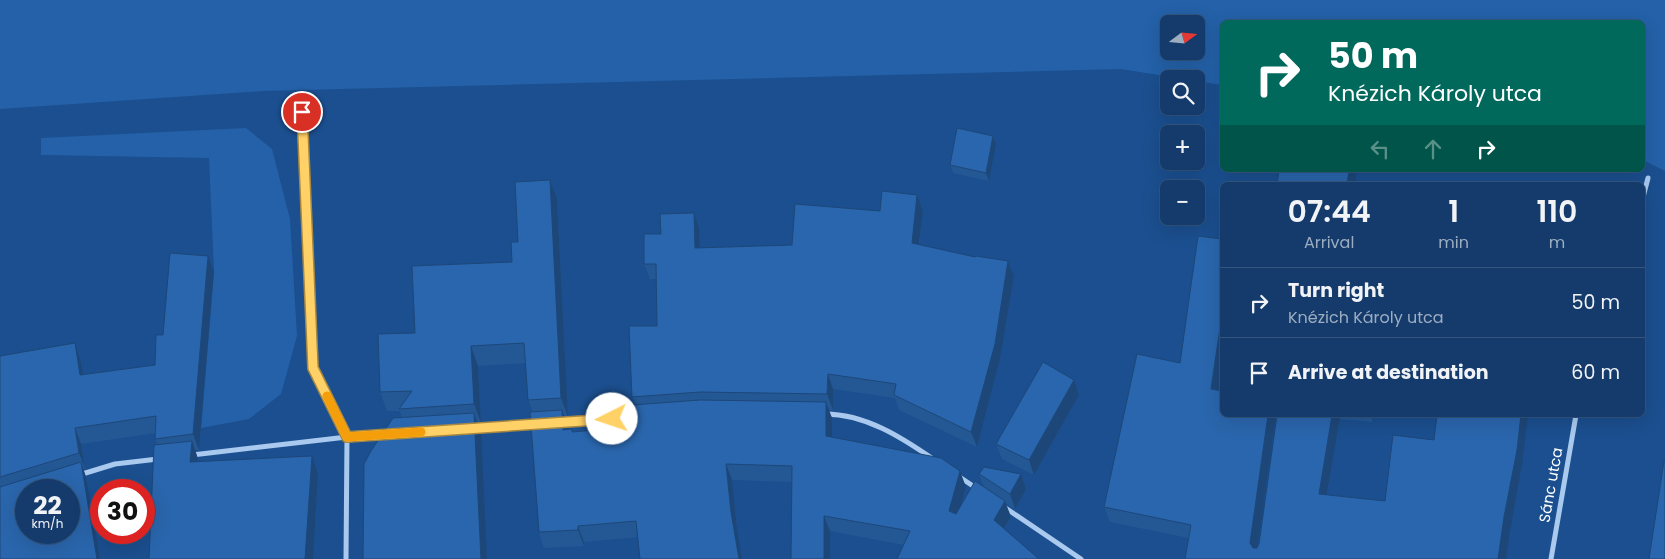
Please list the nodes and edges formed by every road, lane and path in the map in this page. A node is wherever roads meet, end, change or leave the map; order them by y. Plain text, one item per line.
1 (302, 112) dead end
2 (1648, 178) dead end
3 (1645, 190) edge
4 (822, 414) edge
5 (648, 416) edge
6 (1576, 417) edge
7 (551, 423) edge
8 (541, 424) edge
9 (463, 429) edge
10 (395, 434) edge
11 (347, 437) junction
12 (183, 456) edge
13 (163, 458) edge
14 (941, 465) edge
15 (949, 470) edge
16 (72, 477) edge
17 (982, 492) edge
18 (998, 504) edge
19 (346, 559) edge
20 (1080, 559) edge
21 (1551, 559) edge

1 - 11 street
2 - 3 street
4 - 14 street
5 - 7 street
6 - 21 street, Sánc utca
8 - 9 street
10 - 11 street
11 - 12 street
11 - 19 street
13 - 16 street
15 - 17 street
18 - 20 street

